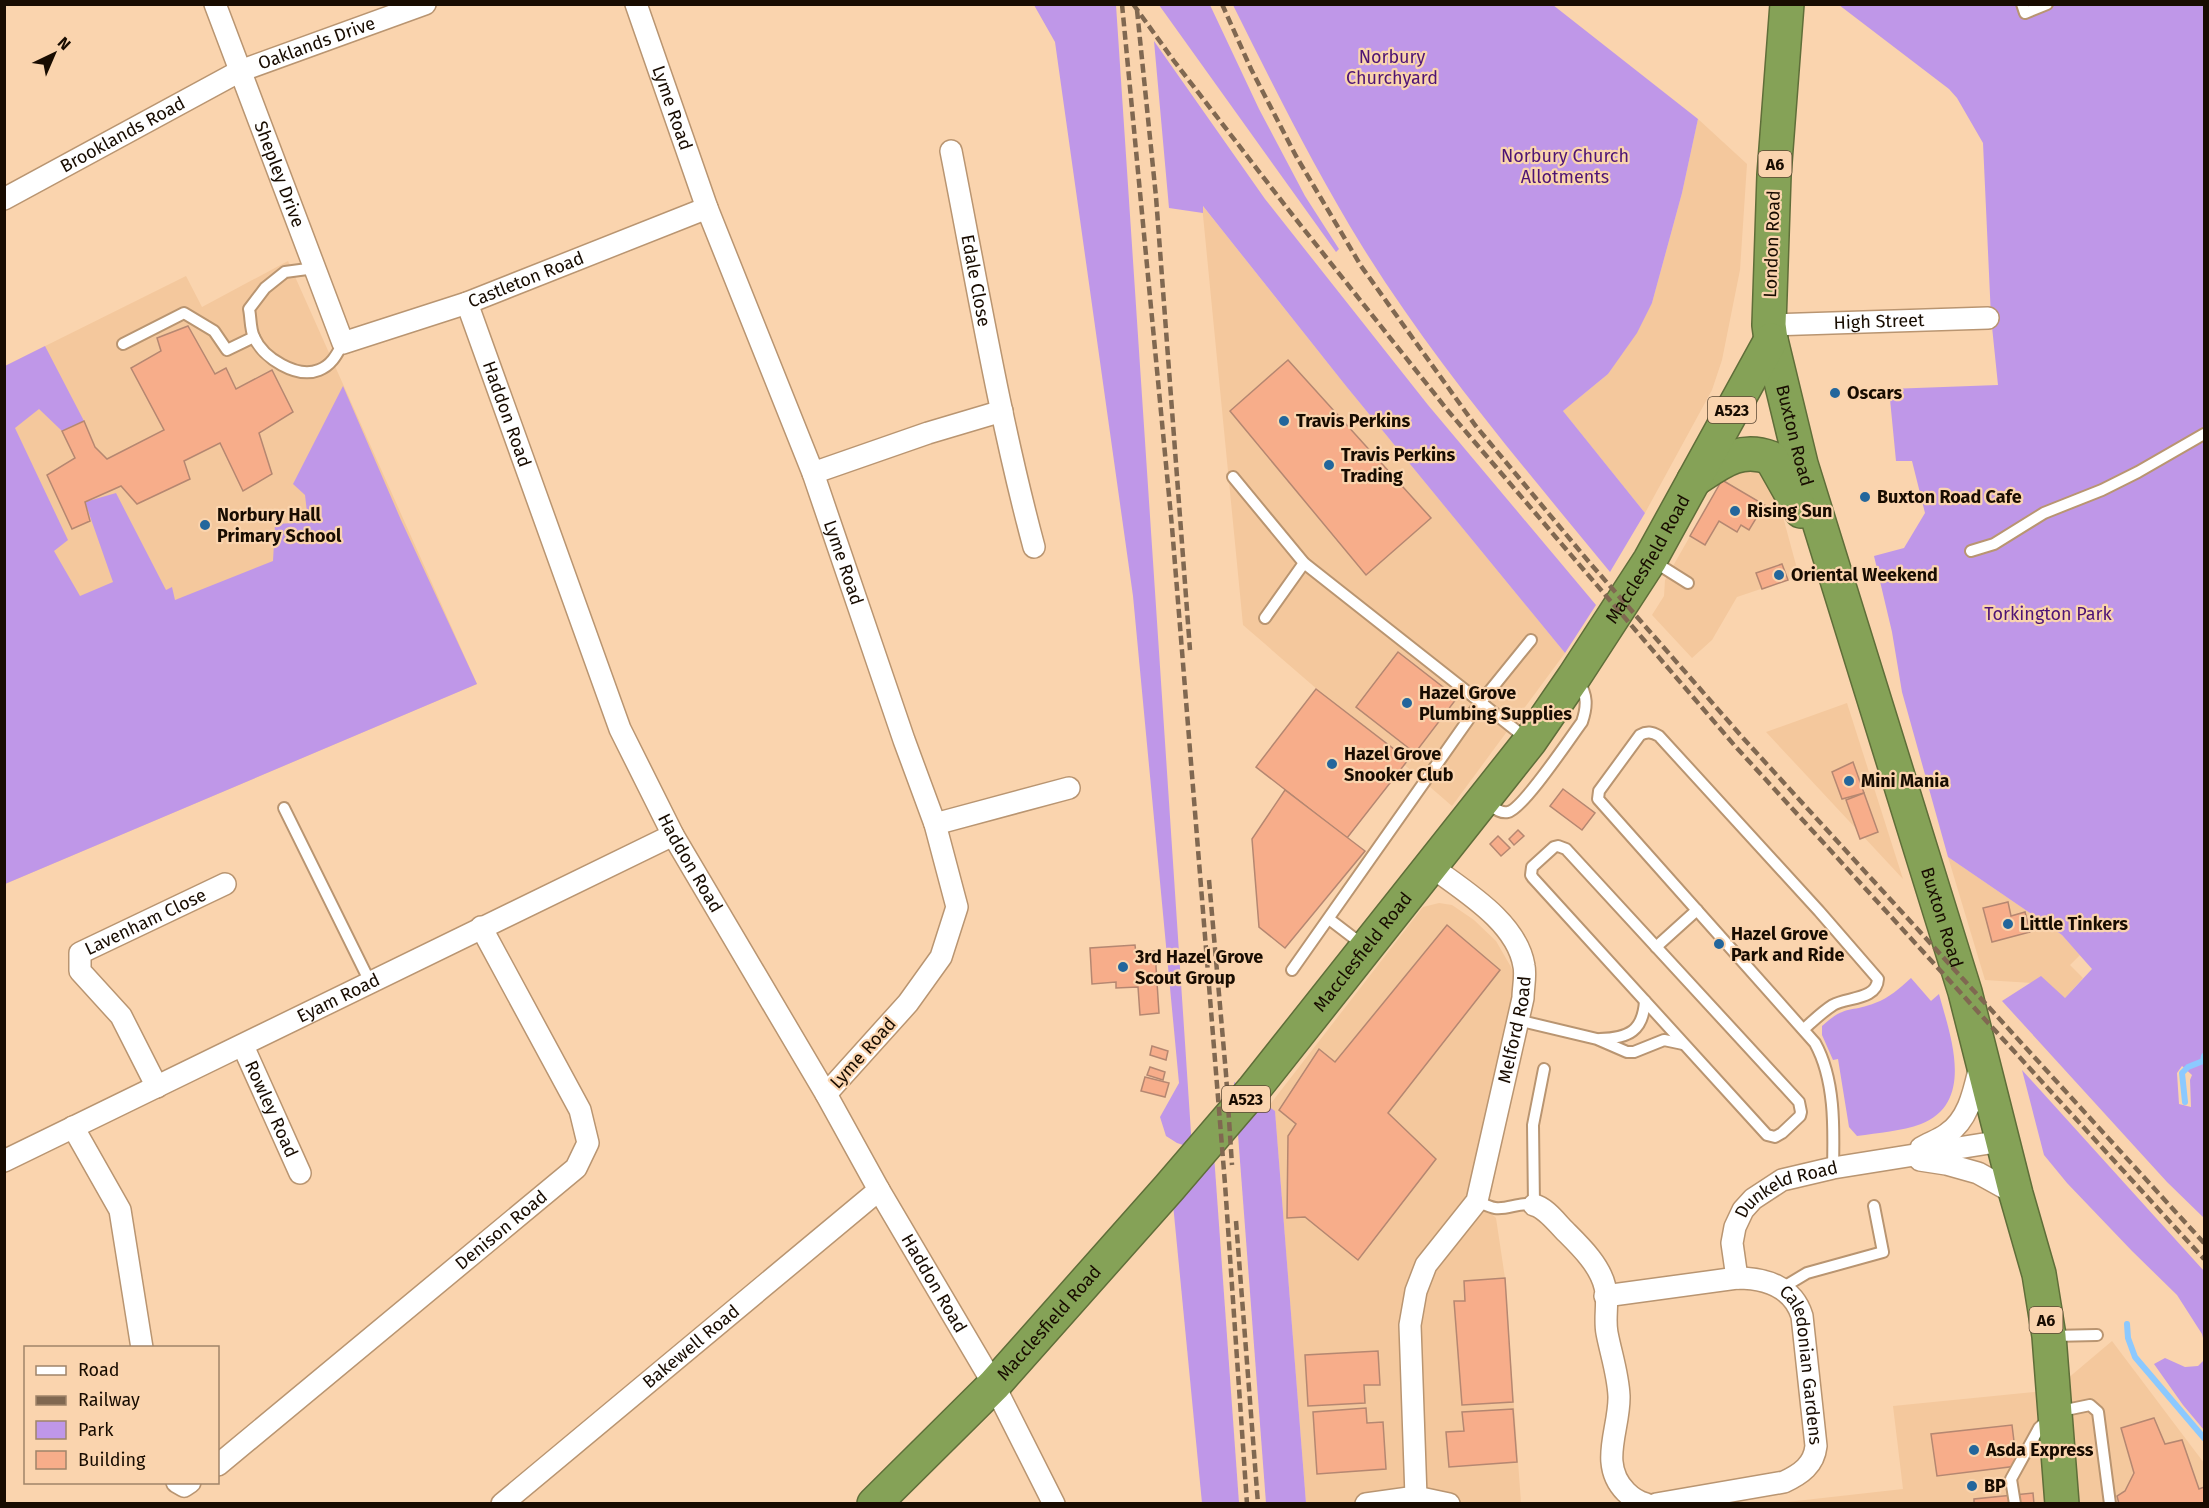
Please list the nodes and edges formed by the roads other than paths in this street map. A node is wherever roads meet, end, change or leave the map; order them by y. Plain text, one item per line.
1 (215, 4) edge
2 (425, 4) edge
3 (636, 4) edge
4 (1787, 4) edge
5 (2022, 4) edge
6 (2047, 4) edge
7 (240, 71) junction
8 (951, 151) dead end
9 (4, 199) edge
10 (707, 208) junction
11 (315, 268) junction
12 (467, 303) junction
13 (1988, 318) dead end
14 (1770, 333) junction
15 (254, 337) junction
16 (343, 343) junction
17 (123, 345) dead end
18 (1002, 411) junction
19 (2205, 434) edge
20 (813, 473) junction
21 (1233, 477) dead end
22 (1694, 480) junction
23 (1034, 547) dead end
24 (1971, 551) dead end
25 (1829, 556) junction
26 (1650, 560) junction
27 (1304, 563) junction
28 (1688, 583) dead end
29 (1265, 618) dead end
30 (1531, 640) dead end
31 (1574, 677) junction
32 (1480, 703) junction
33 (1530, 741) junction
34 (1069, 788) dead end
35 (1484, 801) junction
36 (284, 808) dead end
37 (935, 824) junction
38 (673, 835) junction
39 (1432, 867) junction
40 (225, 884) dead end
41 (1697, 910) junction
42 (1329, 919) junction
43 (481, 927) junction
44 (1366, 947) junction
45 (1656, 947) junction
46 (1292, 970) dead end
47 (370, 982) junction
48 (1645, 1001) junction
49 (1517, 1020) junction
50 (1804, 1029) junction
51 (1597, 1039) junction
52 (1684, 1045) junction
53 (243, 1046) junction
54 (1982, 1058) junction
55 (1544, 1069) dead end
56 (157, 1087) junction
57 (826, 1094) junction
58 (73, 1128) junction
59 (1902, 1158) junction
60 (1996, 1158) junction
61 (4, 1161) edge
62 (1833, 1168) junction
63 (300, 1173) dead end
64 (879, 1190) junction
65 (1534, 1205) junction
66 (1874, 1206) dead end
67 (1471, 1215) junction
68 (1737, 1278) junction
69 (1782, 1288) junction
70 (1605, 1296) junction
71 (2097, 1335) dead end
72 (2049, 1336) junction
73 (142, 1346) edge
74 (994, 1385) junction
75 (2056, 1412) junction
76 (219, 1464) edge
77 (1416, 1497) junction
78 (502, 1503) edge
79 (874, 1503) edge
80 (1054, 1503) edge
81 (1366, 1503) edge
82 (1449, 1503) edge
83 (1646, 1503) edge
84 (1656, 1503) edge
85 (2015, 1503) edge
86 (2062, 1503) edge
87 (2110, 1503) edge

1 - 7 street, Shepley Drive
2 - 7 street, Oaklands Drive
3 - 10 street, Lyme Road
4 - 14 highway, London Road / A6
5 - 6 lane
7 - 9 street, Brooklands Road
7 - 11 street, Shepley Drive
8 - 18 street, Edale Close
10 - 12 street, Castleton Road
10 - 20 street, Lyme Road
11 - 15 lane
11 - 16 street, Shepley Drive
12 - 16 street, Castleton Road
12 - 38 street, Haddon Road
13 - 14 street, High Street
14 - 22 highway, Macclesfield Road / A523
14 - 25 highway, Buxton Road / A6
15 - 16 lane
15 - 17 lane
18 - 20 street
18 - 23 street, Edale Close
19 - 24 lane
20 - 37 street, Lyme Road
21 - 27 lane
22 - 25 highway
22 - 26 highway, Macclesfield Road / A523
25 - 54 highway, Buxton Road / A6
26 - 28 lane
26 - 31 highway, Macclesfield Road / A523
27 - 29 lane
27 - 32 lane
30 - 32 lane
31 - 33 highway, Macclesfield Road / A523
31 - 35 lane
32 - 33 lane
32 - 42 lane
33 - 35 highway, Macclesfield Road / A523
34 - 37 street
35 - 39 highway, Macclesfield Road / A523
36 - 47 lane
37 - 57 street, Lyme Road
38 - 43 street, Eyam Road
38 - 57 street, Haddon Road
39 - 44 highway, Macclesfield Road / A523
39 - 49 street, Melford Road
40 - 56 street, Lavenham Close
41 - 45 lane
41 - 50 lane
41 - 50 lane
42 - 44 lane
42 - 46 lane
43 - 47 street, Eyam Road
43 - 76 street, Denison Road
44 - 74 highway, Macclesfield Road / A523
45 - 48 lane
45 - 52 lane
47 - 53 street, Eyam Road
48 - 51 lane
48 - 52 lane
49 - 51 lane
49 - 67 street, Melford Road
50 - 62 lane
51 - 52 lane
53 - 56 street, Eyam Road
53 - 63 street, Rowley Road
54 - 59 street, Dunkeld Road
54 - 60 highway, Buxton Road / A6
55 - 65 lane
56 - 58 street, Eyam Road
57 - 64 street, Haddon Road
58 - 61 street, Eyam Road
58 - 73 street
59 - 60 street, Dunkeld Road
59 - 60 street, Dunkeld Road
59 - 62 street, Dunkeld Road
60 - 72 highway, Buxton Road / A6
62 - 68 street, Dunkeld Road
64 - 74 street, Haddon Road
64 - 78 street, Bakewell Road
65 - 67 lane
65 - 70 street
66 - 69 lane
67 - 77 street, Melford Road
68 - 69 street, Caledonian Gardens
68 - 70 street, Caledonian Gardens
69 - 84 street, Caledonian Gardens
70 - 83 street
71 - 72 lane
72 - 75 highway, Buxton Road / A6
74 - 79 highway, Macclesfield Road / A523
74 - 80 street, Haddon Road
75 - 85 lane
75 - 86 highway, Buxton Road / A6
75 - 87 lane
77 - 81 street
77 - 82 street

